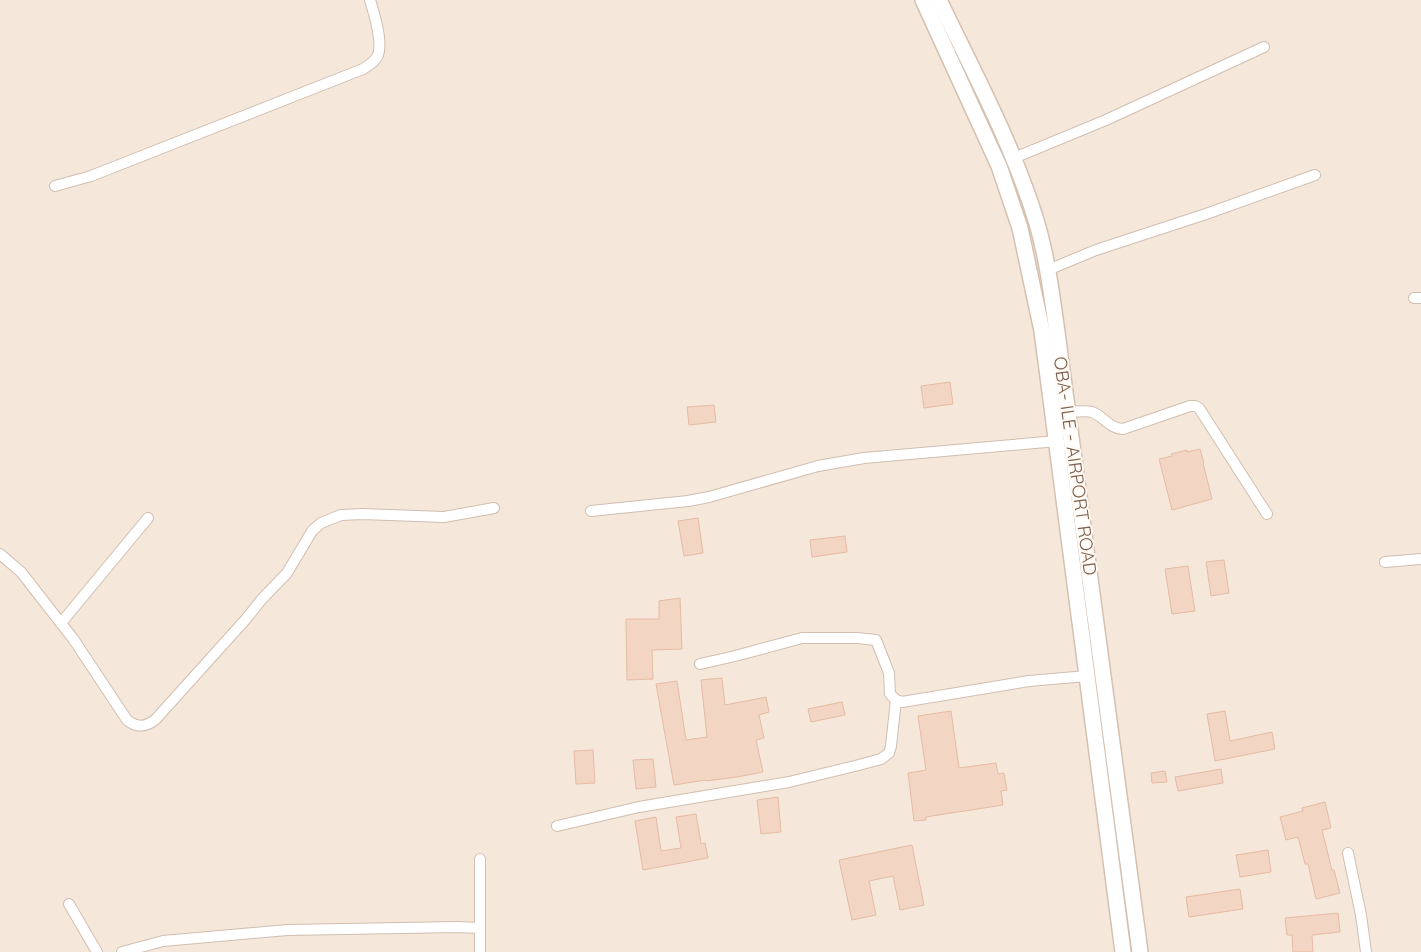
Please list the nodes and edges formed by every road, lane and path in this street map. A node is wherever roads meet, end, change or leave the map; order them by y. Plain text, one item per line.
1 (370, 0) edge
2 (923, 0) edge
3 (939, 0) edge
4 (1264, 47) dead end
5 (1014, 158) junction
6 (1315, 175) dead end
7 (55, 186) dead end
8 (1048, 270) junction
9 (1068, 412) junction
10 (1057, 441) junction
11 (494, 508) dead end
12 (591, 510) dead end
13 (1267, 514) dead end
14 (148, 518) dead end
15 (0, 554) edge
16 (1421, 559) edge
17 (1385, 562) dead end
18 (61, 623) junction
19 (700, 664) dead end
20 (1087, 676) junction
21 (896, 700) junction
22 (557, 826) dead end
23 (1348, 853) dead end
24 (480, 859) dead end
25 (1128, 860) junction
26 (1111, 864) junction
27 (69, 904) dead end
28 (480, 928) junction
29 (97, 952) edge
30 (122, 952) edge
31 (480, 952) edge
32 (1123, 952) edge
33 (1140, 952) edge
34 (1366, 952) edge

1 - 7 street
2 - 10 main road, OBA- ILE - AIRPORT ROAD
3 - 5 main road, OBA- ILE - AIRPORT ROAD
4 - 5 street
5 - 8 main road, OBA- ILE - AIRPORT ROAD
6 - 8 street
8 - 9 main road, OBA- ILE - AIRPORT ROAD
9 - 13 street
9 - 25 main road, OBA- ILE - AIRPORT ROAD
10 - 12 street
10 - 20 main road, OBA- ILE - AIRPORT ROAD
11 - 18 street
14 - 18 street
15 - 18 street
16 - 17 street
19 - 21 street
20 - 21 street
20 - 26 main road, OBA- ILE - AIRPORT ROAD
21 - 22 street
23 - 34 street
24 - 28 street
25 - 26 main road
25 - 33 main road, OBA- ILE - AIRPORT ROAD
26 - 32 main road, OBA- ILE - AIRPORT ROAD
27 - 29 street
28 - 30 street
28 - 31 street

